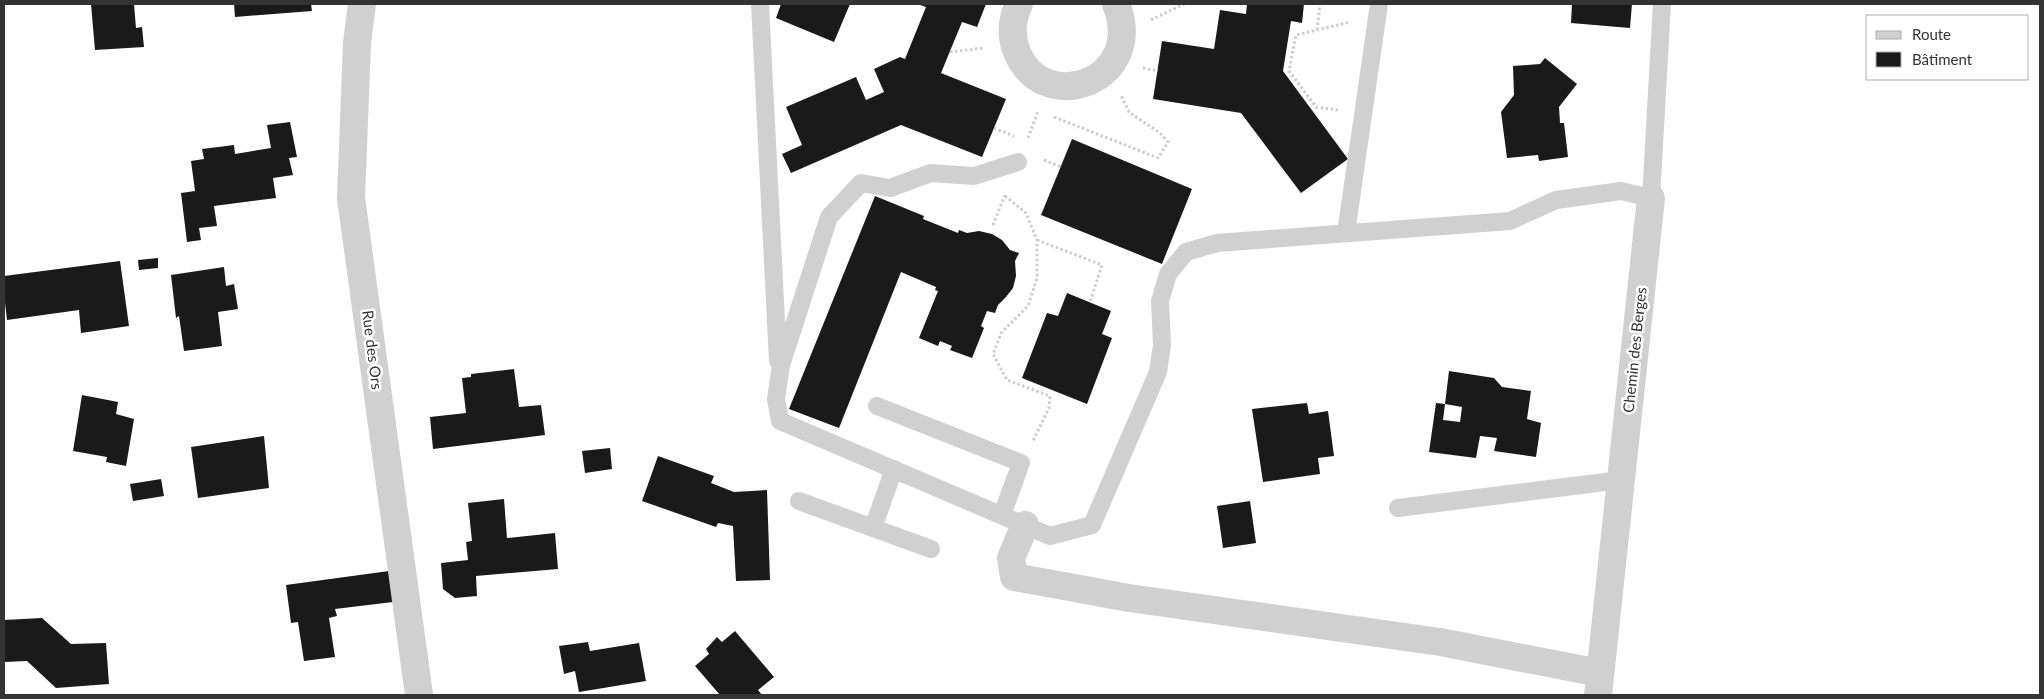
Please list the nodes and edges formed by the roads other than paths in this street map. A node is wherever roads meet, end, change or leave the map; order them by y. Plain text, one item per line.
1 (362, 4) edge
2 (760, 4) edge
3 (1019, 4) edge
4 (1116, 4) edge
5 (1662, 4) edge
6 (1378, 10) edge
7 (1018, 162) dead end
8 (1651, 198) junction
9 (1346, 233) junction
10 (779, 377) junction
11 (876, 406) dead end
12 (894, 469) junction
13 (1621, 480) junction
14 (799, 501) dead end
15 (1398, 508) dead end
16 (1013, 520) junction
17 (873, 528) junction
18 (931, 549) dead end
19 (1599, 684) edge
20 (419, 695) edge

1 - 20 street, Rue des Ors
2 - 10 lane
3 - 4 street
5 - 8 lane, Chemin des Berges
6 - 9 lane
7 - 10 lane
8 - 9 lane
8 - 13 street, Chemin des Berges
9 - 16 lane
10 - 12 lane
11 - 16 lane
12 - 16 lane
12 - 17 lane
13 - 15 lane
13 - 19 street, Chemin des Berges
14 - 17 lane
16 - 19 street
17 - 18 lane

